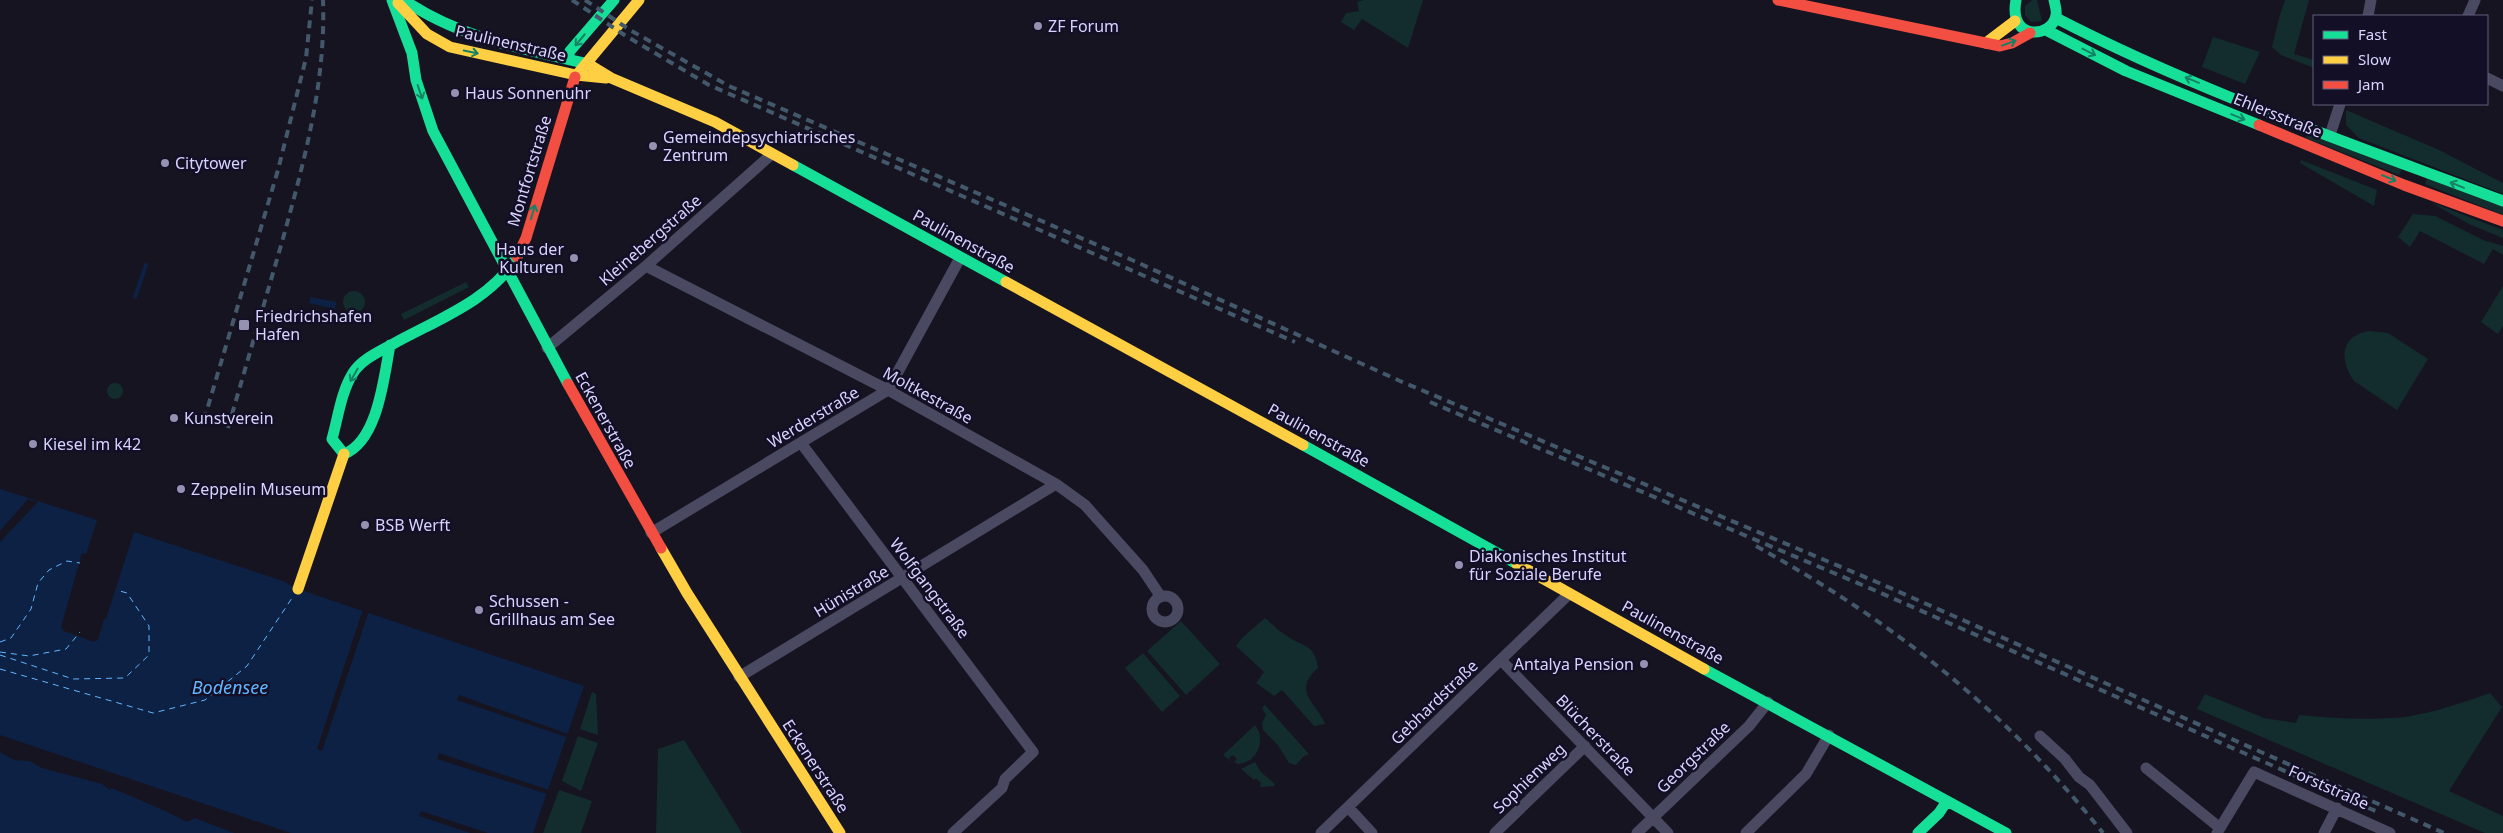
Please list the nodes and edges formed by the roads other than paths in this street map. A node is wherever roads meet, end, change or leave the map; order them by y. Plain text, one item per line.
1 (392, 0) edge
2 (396, 0) edge
3 (404, 0) edge
4 (614, 0) edge
5 (639, 0) edge
6 (1778, 0) edge
7 (2002, 0) edge
8 (2054, 0) edge
9 (2371, 0) edge
10 (2475, 0) edge
11 (2015, 11) edge
12 (2368, 15) edge
13 (2468, 15) edge
14 (2056, 18) junction
15 (2046, 30) junction
16 (463, 31) junction
17 (2030, 33) junction
18 (426, 34) junction
19 (1986, 43) junction
20 (412, 53) junction
21 (567, 59) junction
22 (588, 64) junction
23 (576, 76) junction
24 (611, 78) junction
25 (2488, 78) edge
26 (2503, 86) edge
27 (2340, 105) edge
28 (2330, 135) junction
29 (772, 154) junction
30 (2503, 201) edge
31 (2503, 221) edge
32 (960, 258) junction
33 (646, 266) junction
34 (507, 272) junction
35 (390, 345) junction
36 (547, 348) junction
37 (888, 390) junction
38 (801, 443) junction
39 (344, 454) junction
40 (1056, 484) junction
41 (651, 533) junction
42 (903, 578) junction
43 (298, 589) dead end
44 (1569, 594) junction
45 (1161, 596) dead end
46 (1501, 660) junction
47 (739, 677) junction
48 (1768, 702) junction
49 (1829, 735) junction
50 (2040, 736) dead end
51 (1585, 746) junction
52 (2146, 768) dead end
53 (1947, 801) junction
54 (1348, 808) junction
55 (2336, 808) junction
56 (1653, 818) junction
57 (2219, 830) edge
58 (840, 833) edge
59 (953, 833) edge
60 (1321, 833) edge
61 (1372, 833) edge
62 (1495, 833) edge
63 (1637, 833) edge
64 (1668, 833) edge
65 (1746, 833) edge
66 (1918, 833) edge
67 (2006, 833) edge
68 (2127, 833) edge
69 (2324, 833) edge
70 (2390, 833) edge

1 - 20 main road, Eckenerstraße
2 - 18 main road, Paulinenstraße
3 - 16 main road, Paulinenstraße
4 -> 21 main road
5 - 22 main road
6 - 19 main road
7 - 11 main road
8 - 14 main road
9 - 12 street
10 - 13 street
11 - 17 main road
11 - 19 main road
14 - 15 main road
28 -> 14 main road, Ehlersstraße
15 - 17 main road
15 -> 31 main road, Ehlersstraße
16 - 18 main road
16 - 21 main road, Paulinenstraße
19 -> 17 main road
18 - 20 main road
18 -> 23 main road, Paulinenstraße
20 -> 34 main road, Eckenerstraße
21 - 22 main road, Paulinenstraße
21 - 23 main road, Paulinenstraße
22 - 23 main road, Paulinenstraße
22 - 24 main road, Paulinenstraße
23 - 24 main road, Paulinenstraße
34 -> 23 main road, Montfortstraße
24 - 29 main road, Paulinenstraße
25 - 26 street
27 - 28 street
30 -> 28 main road, Ehlersstraße
29 - 32 main road, Paulinenstraße
29 - 33 street, Kleinebergstraße
32 - 37 street
32 - 44 main road, Paulinenstraße
33 - 36 street, Kleinebergstraße
33 - 37 street, Moltkestraße
34 - 35 main road, Montfortstraße
34 - 36 main road, Eckenerstraße
35 - 39 main road
35 -> 39 main road, Montfortstraße
36 - 41 main road, Eckenerstraße
37 - 38 street, Werderstraße
37 - 40 street, Moltkestraße
38 - 41 street, Werderstraße
38 - 42 street, Wolfgangstraße
39 - 43 main road
40 - 42 street, Hünistraße
40 - 45 street, Moltkestraße
41 - 47 main road, Eckenerstraße
42 - 47 street, Hünistraße
42 - 59 street, Wolfgangstraße
44 - 46 street, Gebhardstraße
44 - 48 main road, Paulinenstraße
46 - 51 street, Blücherstraße
46 - 54 street, Gebhardstraße
47 - 58 main road, Eckenerstraße
48 - 49 main road, Paulinenstraße
48 - 56 street, Georgstraße
49 - 53 main road, Paulinenstraße
49 - 65 street
50 - 68 street
51 - 56 street, Blücherstraße
51 - 62 street, Sophienweg
52 - 57 street
53 - 66 main road
53 - 67 main road, Paulinenstraße
54 - 60 street, Gebhardstraße
54 - 61 street
55 - 57 street, Forststraße
55 - 69 street
55 - 70 street, Forststraße
56 - 63 street, Georgstraße
56 - 64 street, Blücherstraße

